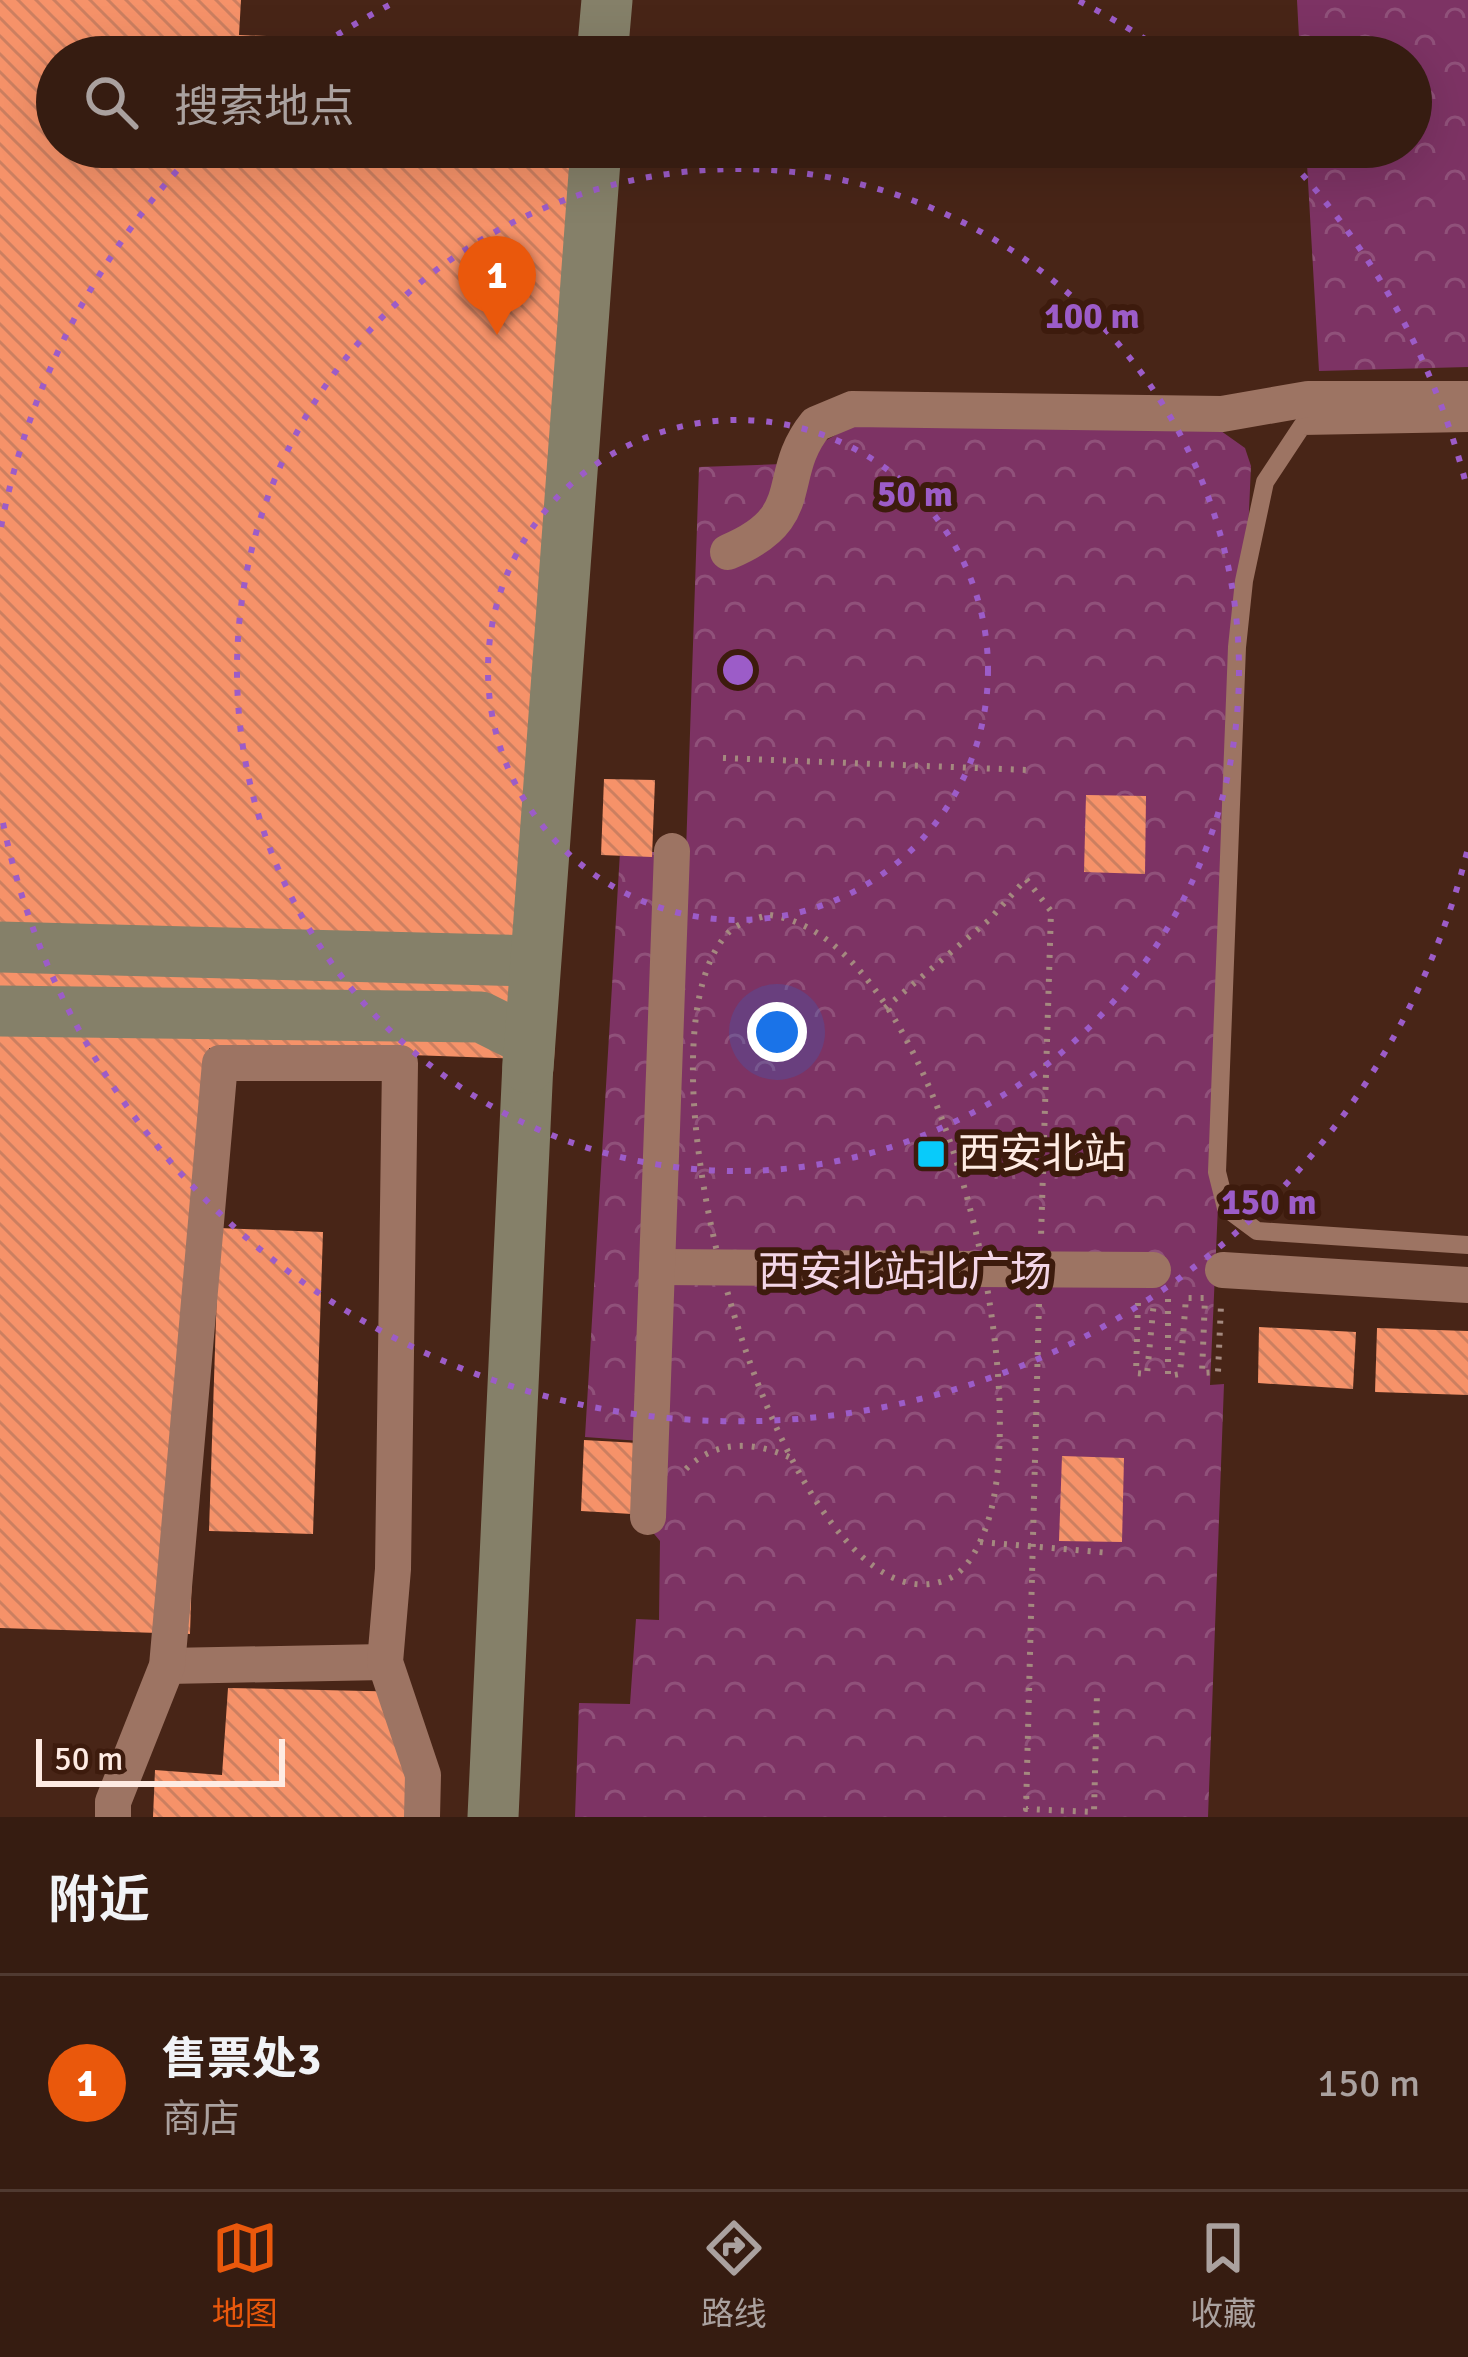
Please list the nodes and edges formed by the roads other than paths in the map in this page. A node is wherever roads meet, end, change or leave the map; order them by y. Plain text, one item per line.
1 (607, 0) edge
2 (604, 36) edge
3 (594, 168) edge
4 (1468, 399) edge
5 (1468, 423) edge
6 (728, 551) dead end
7 (672, 851) dead end
8 (0, 947) edge
9 (534, 962) junction
10 (0, 1011) edge
11 (524, 1141) junction
12 (1468, 1245) edge
13 (657, 1267) junction
14 (1223, 1270) road end
15 (1146, 1272) road end
16 (1468, 1286) edge
17 (648, 1517) dead end
18 (385, 1662) junction
19 (166, 1666) junction
20 (112, 1817) edge
21 (422, 1817) edge
22 (493, 1817) edge

1 - 2 main road
3 - 9 main road
4 - 6 street
5 - 12 lane
7 - 13 street
8 - 9 main road
9 - 11 main road
10 - 11 main road
11 - 22 main road
13 - 15 street
13 - 17 street
14 - 16 street
18 - 19 street
18 - 19 street
18 - 21 street
19 - 20 street

